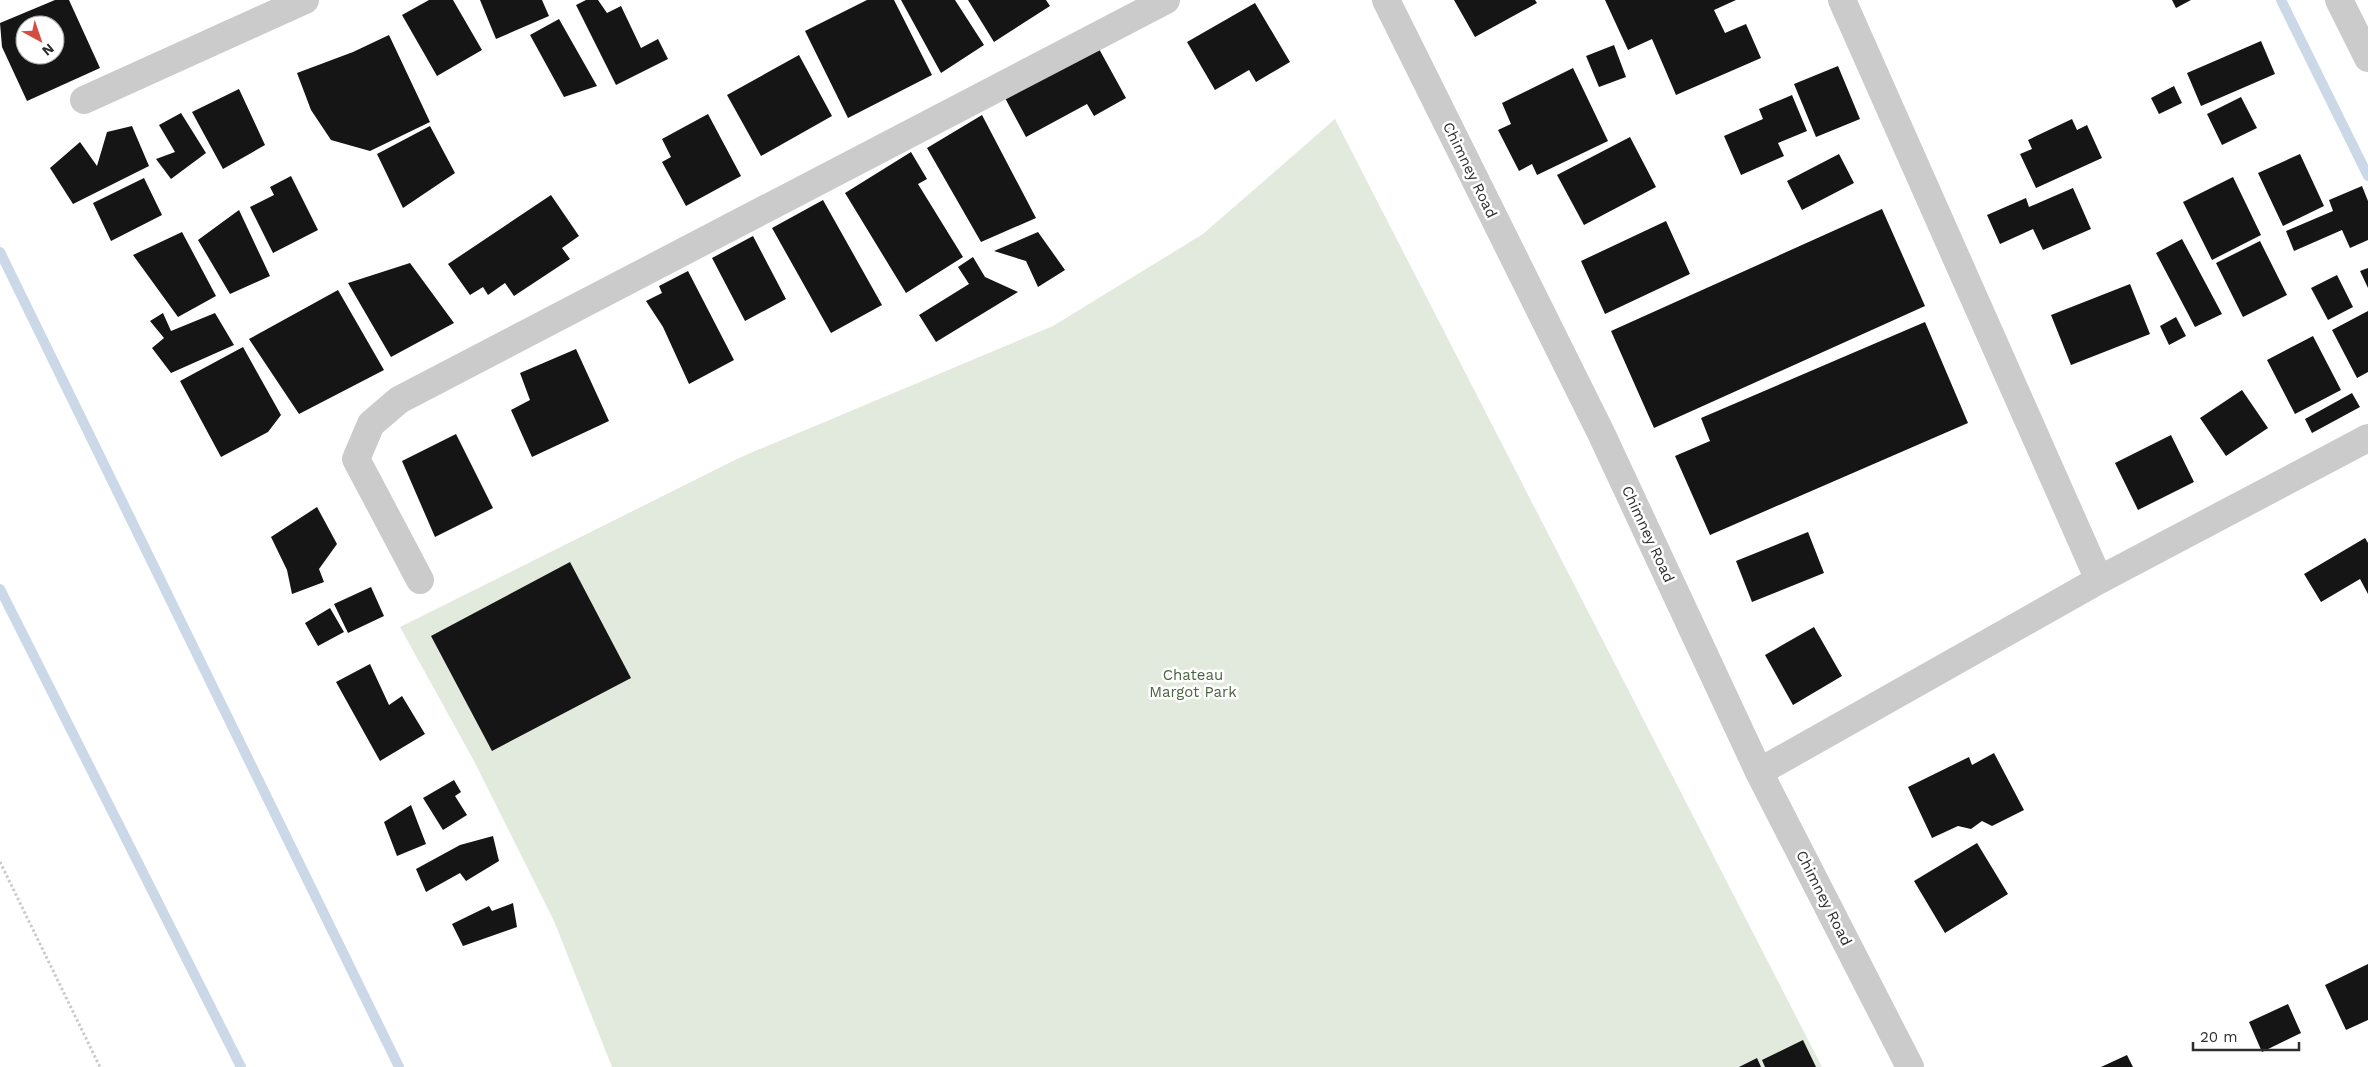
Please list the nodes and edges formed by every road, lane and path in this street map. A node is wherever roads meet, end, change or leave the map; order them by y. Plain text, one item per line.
1 (305, 0) edge
2 (1166, 0) edge
3 (1386, 0) edge
4 (1842, 0) edge
5 (2339, 0) edge
6 (2368, 58) edge
7 (84, 100) dead end
8 (2368, 438) edge
9 (420, 580) dead end
10 (2099, 580) junction
11 (1759, 772) junction
12 (0, 862) edge
13 (100, 1067) edge
14 (1910, 1067) edge

1 - 7 street
2 - 9 street
3 - 11 street, Chimney Road
4 - 10 street
5 - 6 street
8 - 10 street
10 - 11 street
11 - 14 street, Chimney Road
12 - 13 path

